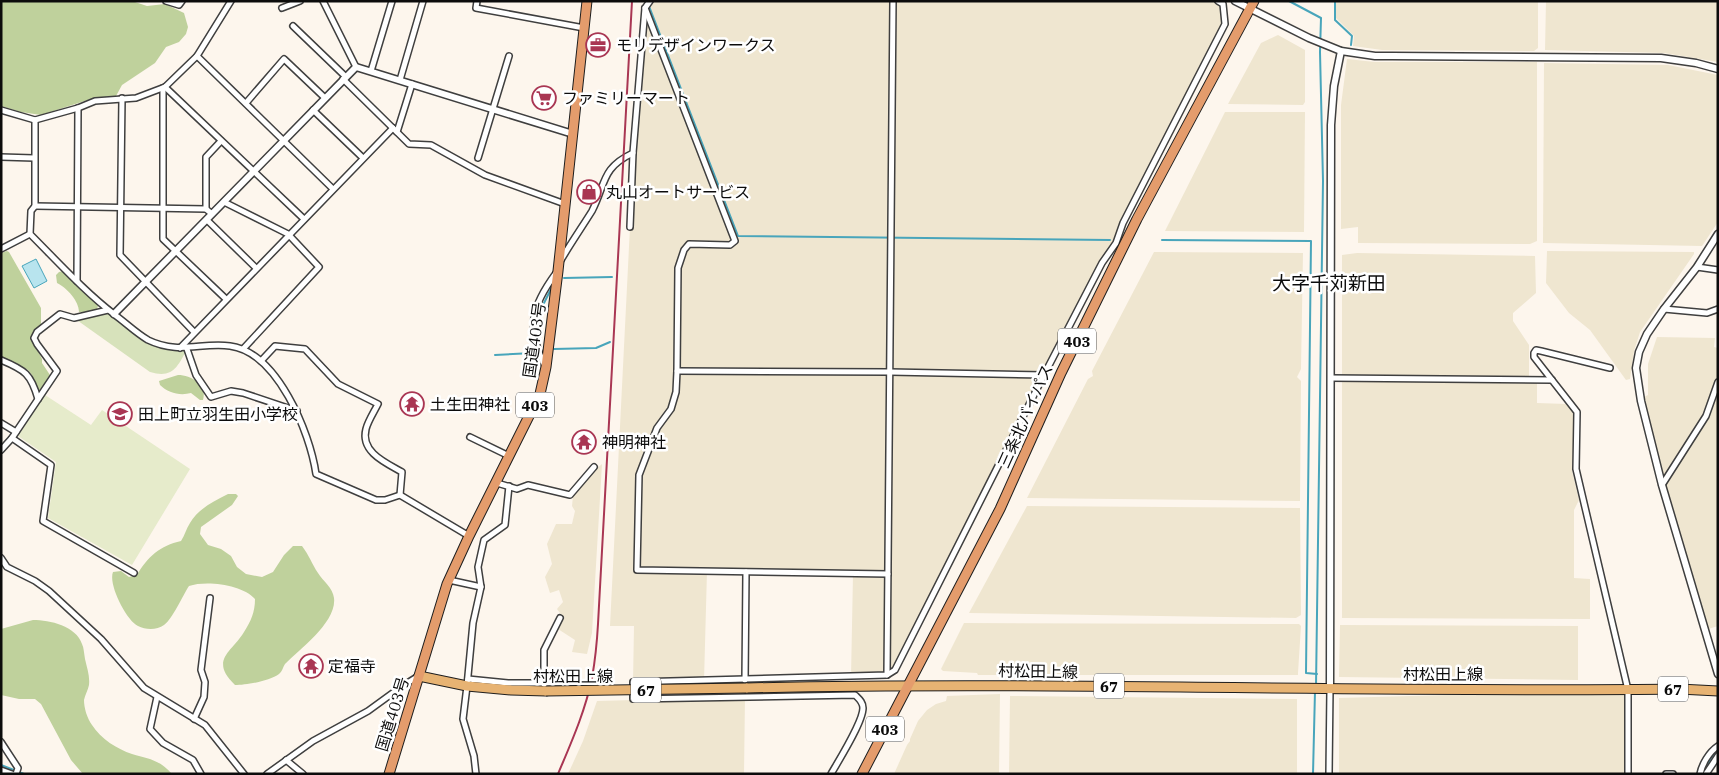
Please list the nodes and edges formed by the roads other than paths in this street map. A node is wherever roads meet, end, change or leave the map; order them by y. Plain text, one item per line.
1 (166, 1) edge
2 (182, 1) edge
3 (232, 1) edge
4 (300, 1) edge
5 (323, 1) edge
6 (392, 1) edge
7 (423, 1) edge
8 (477, 1) edge
9 (586, 1) edge
10 (650, 1) edge
11 (893, 1) edge
12 (1218, 1) edge
13 (1235, 1) edge
14 (1252, 5) edge
15 (282, 8) dead end
16 (645, 8) junction
17 (293, 26) dead end
18 (584, 28) junction
19 (1341, 51) junction
20 (197, 56) junction
21 (509, 56) dead end
22 (356, 67) junction
23 (1718, 68) edge
24 (371, 72) junction
25 (344, 78) junction
26 (400, 80) junction
27 (412, 84) junction
28 (164, 88) junction
29 (122, 98) junction
30 (325, 98) junction
31 (246, 103) junction
32 (78, 108) junction
33 (493, 109) junction
34 (1, 110) edge
35 (313, 110) junction
36 (34, 120) junction
37 (395, 130) junction
38 (573, 134) junction
39 (284, 140) junction
40 (221, 142) junction
41 (633, 154) junction
42 (1, 157) edge
43 (34, 158) junction
44 (363, 158) junction
45 (478, 158) dead end
46 (254, 171) junction
47 (333, 189) junction
48 (224, 202) junction
49 (565, 204) junction
50 (35, 206) junction
51 (78, 207) junction
52 (121, 208) junction
53 (163, 209) junction
54 (206, 209) junction
55 (212, 214) junction
56 (304, 219) junction
57 (207, 220) junction
58 (630, 227) dead end
59 (30, 234) junction
60 (288, 234) junction
61 (1718, 234) edge
62 (1, 249) edge
63 (176, 252) junction
64 (559, 267) junction
65 (1697, 267) junction
66 (256, 268) junction
67 (1718, 270) edge
68 (77, 282) junction
69 (146, 282) junction
70 (226, 299) junction
71 (1664, 309) junction
72 (108, 310) junction
73 (1718, 310) edge
74 (114, 314) junction
75 (194, 332) junction
76 (180, 348) junction
77 (244, 348) junction
78 (187, 349) junction
79 (1, 360) edge
80 (261, 361) junction
81 (546, 367) junction
82 (1610, 368) dead end
83 (677, 371) junction
84 (890, 372) junction
85 (1044, 375) junction
86 (1332, 378) junction
87 (1552, 380) junction
88 (1718, 382) edge
89 (38, 399) junction
90 (297, 411) junction
91 (1, 423) edge
92 (16, 432) junction
93 (470, 437) dead end
94 (12, 438) junction
95 (1, 450) edge
96 (509, 456) junction
97 (594, 466) dead end
98 (497, 483) junction
99 (1662, 485) junction
100 (509, 486) junction
101 (400, 495) junction
102 (469, 536) junction
103 (1, 558) edge
104 (4, 568) edge
105 (746, 572) junction
106 (134, 573) dead end
107 (888, 574) junction
108 (449, 580) junction
109 (481, 587) junction
110 (210, 598) dead end
111 (560, 618) dead end
112 (1718, 674) edge
113 (419, 676) junction
114 (888, 676) junction
115 (468, 682) junction
116 (580, 683) dead end
117 (745, 684) junction
118 (909, 685) junction
119 (545, 688) junction
120 (1325, 689) junction
121 (1628, 690) junction
122 (1718, 691) edge
123 (156, 697) junction
124 (194, 719) junction
125 (1, 742) edge
126 (1718, 746) edge
127 (1718, 756) edge
128 (286, 760) junction
129 (1, 770) edge
130 (12, 774) edge
131 (16, 774) edge
132 (201, 774) edge
133 (244, 774) edge
134 (267, 774) edge
135 (303, 774) edge
136 (389, 774) edge
137 (476, 774) edge
138 (831, 774) edge
139 (862, 774) edge
140 (1329, 774) edge
141 (1628, 774) edge
142 (1666, 774) edge
143 (1673, 774) edge
144 (1700, 774) edge
145 (1706, 774) edge

1 - 2 street
3 - 20 street
4 - 15 street
5 - 22 street
6 - 24 street
7 - 26 street
8 - 18 street
9 - 18 highway, 国道403号 / 403
10 - 16 street
11 - 84 street
12 - 85 street
13 - 14 street
14 - 19 street
14 - 118 highway, 三条北バイパス / 403
16 - 41 street
16 - 83 street
17 - 25 street
18 - 38 highway, 国道403号 / 403
19 - 23 street
19 - 86 street
20 - 28 street
20 - 31 street
21 - 33 street
22 - 24 street
22 - 25 street
24 - 26 street
25 - 30 street
25 - 37 street
26 - 27 street
27 - 33 street
27 - 37 street
28 - 29 street
28 - 40 street
28 - 53 street
29 - 32 street
29 - 52 street
30 - 31 street
30 - 35 street
31 - 39 street
32 - 36 street
32 - 51 street
33 - 38 street
33 - 45 street
34 - 36 street
35 - 39 street
35 - 44 street
36 - 43 street
37 - 44 street
37 - 49 street
38 - 49 highway, 国道403号 / 403
39 - 46 street
39 - 47 street
40 - 46 street
40 - 54 street
41 - 58 street
41 - 64 street
42 - 43 street
43 - 50 street
44 - 47 street
46 - 48 street
46 - 56 street
47 - 56 street
48 - 55 street
48 - 60 street
49 - 64 highway, 国道403号 / 403
50 - 51 street
50 - 59 street
51 - 52 street
51 - 68 street
52 - 53 street
52 - 69 street
53 - 54 street
53 - 63 street
54 - 55 street
55 - 57 street
56 - 60 street
57 - 63 street
57 - 66 street
59 - 62 street
59 - 68 street
60 - 66 street
60 - 77 street
61 - 65 street
63 - 69 street
63 - 70 street
64 - 81 highway, 国道403号 / 403
64 - 81 street
65 - 67 street
65 - 71 street
66 - 70 street
68 - 72 street
69 - 74 street
69 - 75 street
70 - 75 street
71 - 73 street
71 - 99 street
72 - 74 street
72 - 89 street
74 - 76 street
75 - 76 street
76 - 78 street
77 - 78 street
77 - 80 street
78 - 90 street
79 - 89 street
80 - 90 street
80 - 101 street
81 - 96 highway, 国道403号 / 403
82 - 87 street
83 - 84 street
83 - 105 street
84 - 85 street
84 - 107 street
85 - 114 street
86 - 87 street
86 - 120 street
87 - 121 street
88 - 99 street
89 - 92 street
90 - 101 street
91 - 92 street
92 - 94 street
93 - 96 street
94 - 95 street
94 - 106 street
96 - 98 highway, 国道403号 / 403
97 - 100 street
98 - 100 street
98 - 102 highway, 国道403号 / 403
99 - 112 street
100 - 109 street
101 - 102 street
102 - 108 highway, 国道403号 / 403
103 - 104 street
104 - 123 street
105 - 107 street
105 - 117 street
107 - 114 street
108 - 109 street
108 - 113 highway, 国道403号 / 403
109 - 115 street
110 - 124 street
111 - 119 street
113 - 115 main road, 村松田上線 / 67
113 - 128 street
113 - 136 highway, 国道403号 / 403
114 - 117 street
115 - 119 main road, 村松田上線 / 67
115 - 137 street
116 - 119 street
117 - 118 main road, 村松田上線 / 67
117 - 119 main road, 村松田上線 / 67, bridge
117 - 138 street
118 - 120 main road, 村松田上線 / 67
118 - 139 highway, 403
120 - 121 main road, 村松田上線 / 67
120 - 140 street
121 - 122 main road, 村松田上線 / 67
121 - 141 street
123 - 124 street
123 - 132 street
124 - 133 street
125 - 131 street
126 - 144 street
127 - 145 street
128 - 134 street
128 - 135 street
129 - 130 street
142 - 143 street

